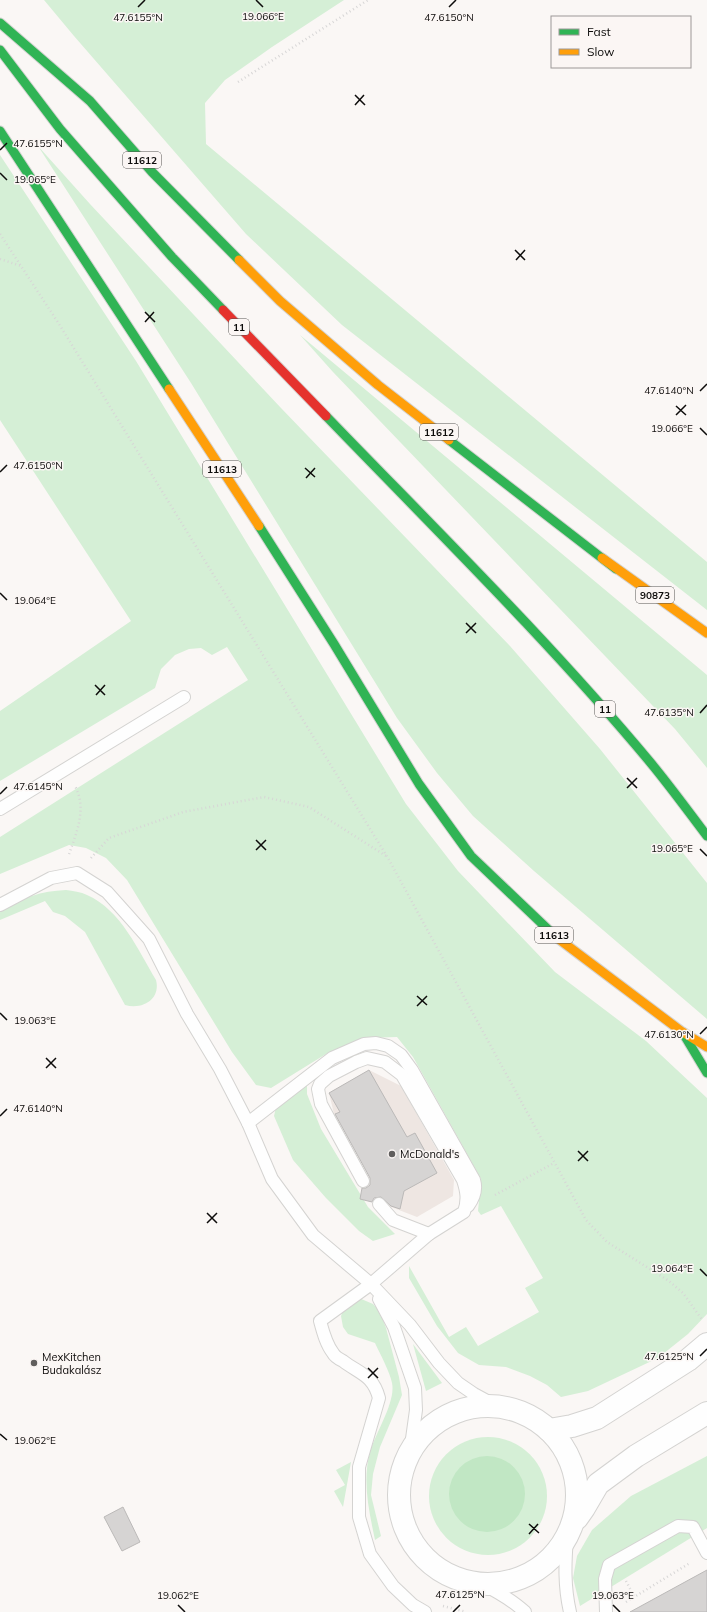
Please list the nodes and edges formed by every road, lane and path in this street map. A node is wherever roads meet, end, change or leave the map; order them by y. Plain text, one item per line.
1 (368, 0) edge
2 (0, 23) edge
3 (0, 50) edge
4 (238, 82) dead end
5 (0, 131) edge
6 (0, 234) edge
7 (0, 259) edge
8 (21, 266) junction
9 (602, 558) junction
10 (707, 633) edge
11 (707, 644) edge
12 (184, 697) dead end
13 (65, 770) junction
14 (0, 809) edge
15 (707, 836) edge
16 (388, 858) junction
17 (77, 873) junction
18 (62, 876) junction
19 (0, 905) edge
20 (681, 1031) junction
21 (707, 1047) edge
22 (707, 1057) edge
23 (707, 1073) edge
24 (248, 1123) junction
25 (554, 1162) junction
26 (363, 1181) dead end
27 (379, 1204) dead end
28 (464, 1212) junction
29 (428, 1234) junction
30 (371, 1284) junction
31 (706, 1333) edge
32 (498, 1407) junction
33 (707, 1413) edge
34 (549, 1430) junction
35 (410, 1454) junction
36 (571, 1529) junction
37 (707, 1553) edge
38 (694, 1561) dead end
39 (482, 1584) junction
40 (624, 1602) dead end
41 (425, 1612) edge
42 (525, 1612) edge
43 (570, 1612) edge
44 (606, 1612) edge

1 - 4 path
2 - 9 main road, 11612
3 - 15 main road, 11
5 - 20 main road, 11613
6 - 8 path
7 - 8 path
8 - 16 path
9 - 10 main road, 90873
9 - 11 main road, 11612
12 - 13 lane
13 - 14 lane
13 - 18 path
16 - 17 path
16 - 25 path
17 - 18 lane
17 - 24 lane
18 - 19 lane
20 - 21 main road, 11613
20 - 22 main road, 11613
20 - 23 main road, 11613
24 - 28 lane
24 - 30 lane
25 - 28 path
25 - 31 path
26 - 28 lane
27 - 29 lane
28 - 29 lane
29 - 30 lane
30 - 32 lane
30 - 35 lane
30 - 41 lane
31 - 34 street
32 - 34 street
32 - 35 street
33 - 36 street
34 - 36 street
35 - 39 street
36 - 39 street
36 - 43 lane
37 - 44 lane
38 - 40 path
39 - 42 lane

